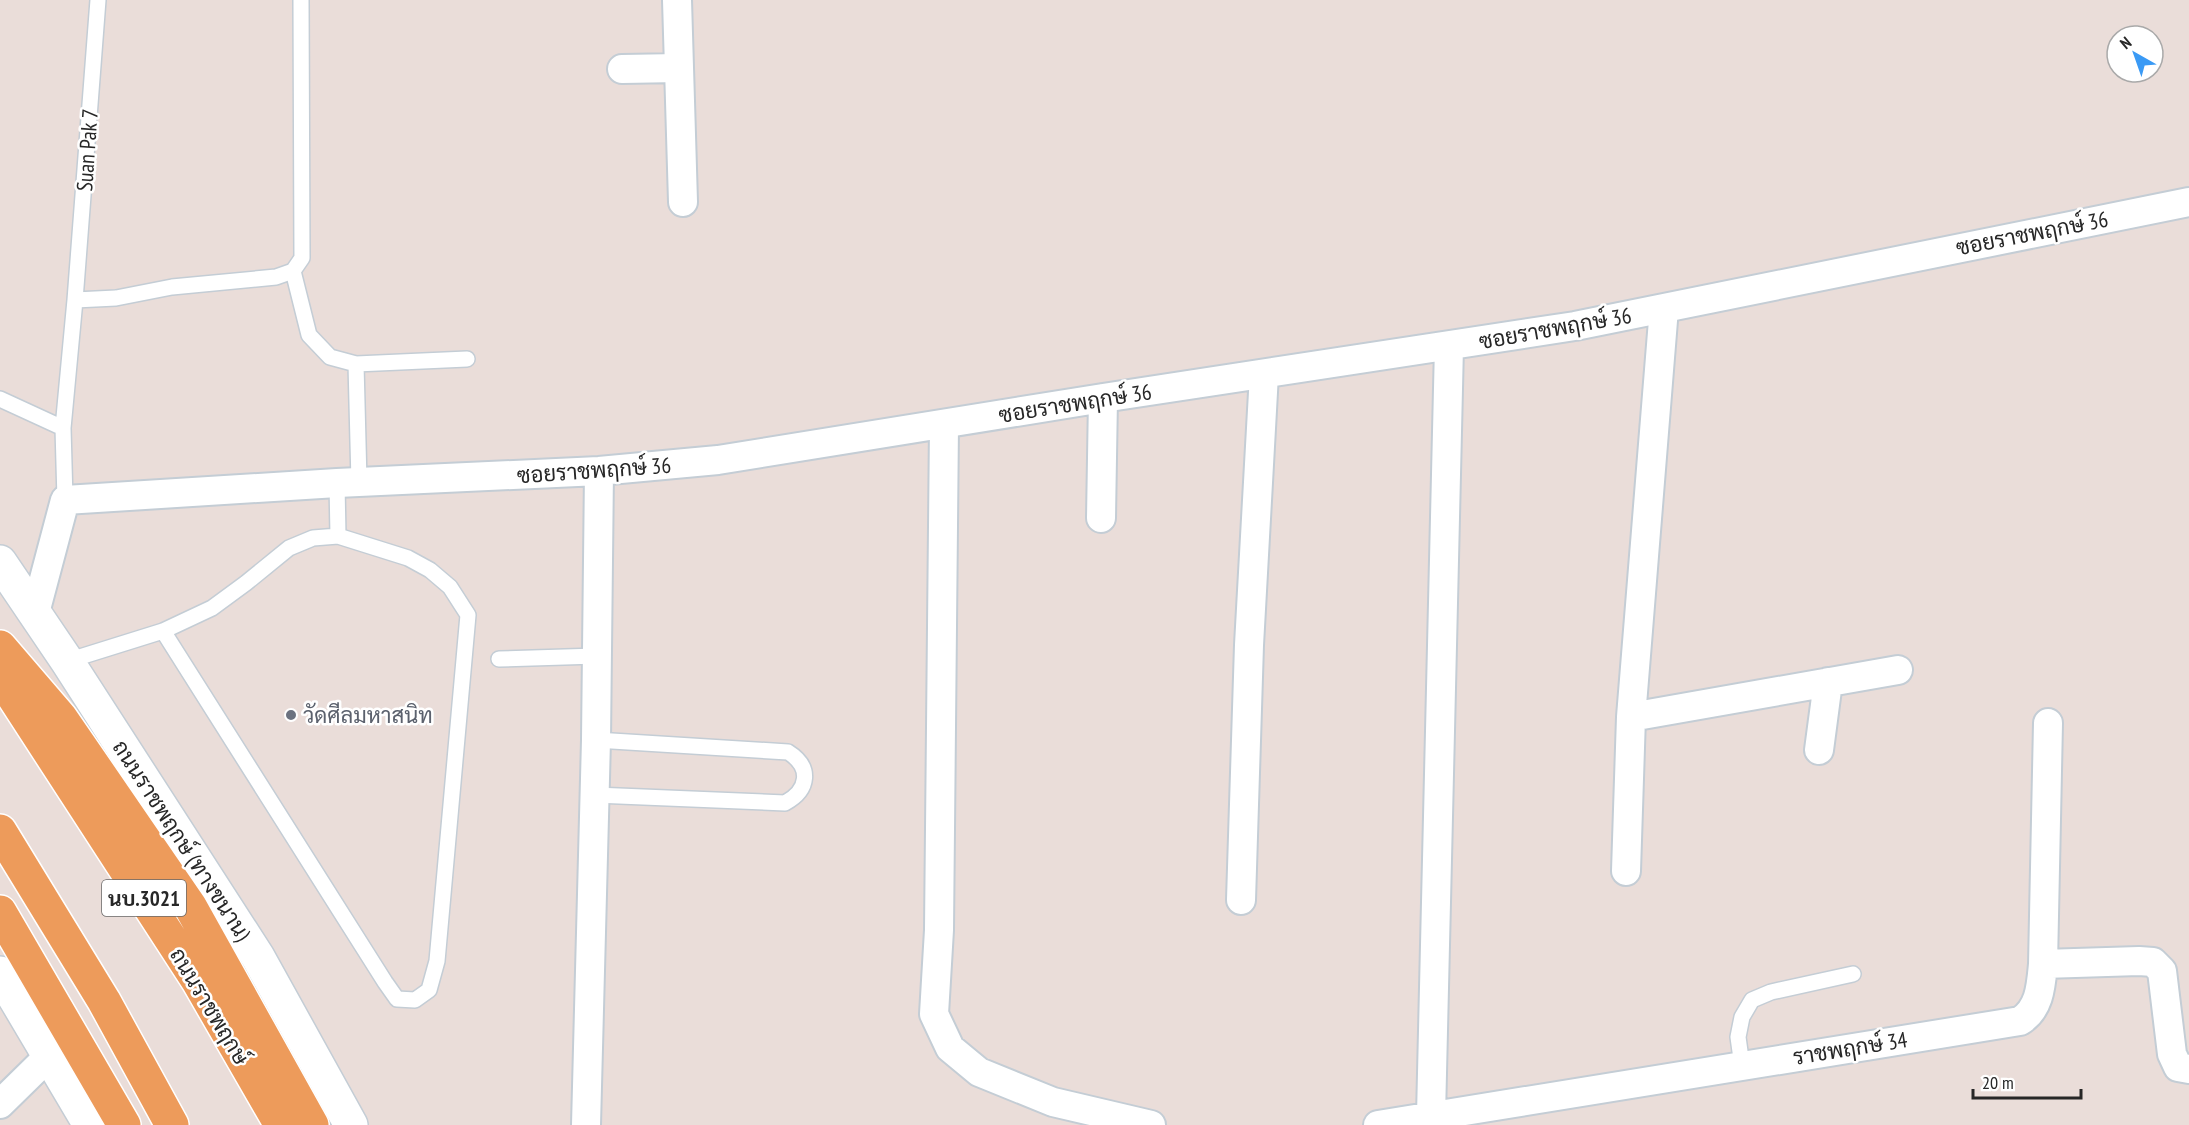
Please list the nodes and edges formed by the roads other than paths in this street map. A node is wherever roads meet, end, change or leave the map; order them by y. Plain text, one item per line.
1 (98, 0) edge
2 (301, 0) edge
3 (677, 0) edge
4 (679, 68) junction
5 (622, 69) dead end
6 (683, 202) dead end
7 (2189, 202) edge
8 (293, 271) junction
9 (75, 300) junction
10 (1664, 308) junction
11 (1449, 346) junction
12 (467, 359) dead end
13 (356, 364) junction
14 (1264, 374) junction
15 (1103, 398) junction
16 (0, 399) edge
17 (944, 424) junction
18 (63, 428) junction
19 (599, 471) junction
20 (348, 483) junction
21 (65, 500) junction
22 (1101, 518) dead end
23 (338, 536) junction
24 (0, 562) edge
25 (35, 613) junction
26 (163, 632) junction
27 (0, 647) edge
28 (597, 656) junction
29 (499, 659) dead end
30 (67, 661) junction
31 (1898, 670) dead end
32 (0, 676) edge
33 (1828, 682) junction
34 (1631, 717) junction
35 (2048, 723) dead end
36 (596, 740) junction
37 (1819, 750) dead end
38 (595, 795) junction
39 (0, 831) edge
40 (1626, 871) dead end
41 (1241, 900) dead end
42 (0, 912) edge
43 (2043, 964) junction
44 (0, 973) edge
45 (1853, 974) dead end
46 (50, 1055) junction
47 (1742, 1066) junction
48 (2189, 1069) edge
49 (0, 1104) edge
50 (1431, 1116) junction
51 (90, 1125) edge
52 (124, 1125) edge
53 (172, 1125) edge
54 (280, 1125) edge
55 (312, 1125) edge
56 (351, 1125) edge
57 (586, 1125) edge
58 (1151, 1125) edge
59 (1378, 1125) edge

1 - 9 lane, Suan Pak 7
2 - 8 lane
3 - 4 street
4 - 5 street
4 - 6 street
7 - 10 street, ซอยราชพฤกษ์ 36
8 - 9 lane
8 - 13 lane
9 - 18 lane, Suan Pak 7
10 - 11 street, ซอยราชพฤกษ์ 36
10 - 34 street
11 - 14 street, ซอยราชพฤกษ์ 36
11 - 50 street
12 - 13 lane
13 - 20 lane
14 - 15 street, ซอยราชพฤกษ์ 36
14 - 41 street
15 - 17 street, ซอยราชพฤกษ์ 36
15 - 22 street
16 - 18 lane
17 - 19 street, ซอยราชพฤกษ์ 36
17 - 58 street
18 - 21 lane, Suan Pak 7
19 - 20 street, ซอยราชพฤกษ์ 36
19 - 28 street
20 - 21 street, ซอยราชพฤกษ์ 36
20 - 23 lane
21 - 25 street
23 - 26 lane
23 - 26 lane
24 - 25 main road, ถนนราชพฤกษ์ (ทางขนาน)
25 - 30 main road, ถนนราชพฤกษ์ (ทางขนาน)
26 - 30 lane
27 - 55 main road
28 - 29 lane
28 - 36 street
30 - 56 main road, ถนนราชพฤกษ์ (ทางขนาน)
31 - 33 street
32 - 54 main road, ถนนราชพฤกษ์ / นบ.3021
33 - 34 street
33 - 37 street
34 - 40 street
35 - 43 street, ราชพฤกษ์ 34
36 - 38 street
36 - 38 lane
38 - 57 street
39 - 53 main road
42 - 52 main road
43 - 47 street, ราชพฤกษ์ 34
43 - 48 street
44 - 46 main road
45 - 47 lane
46 - 49 street
46 - 51 main road
47 - 50 street, ราชพฤกษ์ 34
50 - 59 street, ราชพฤกษ์ 34

